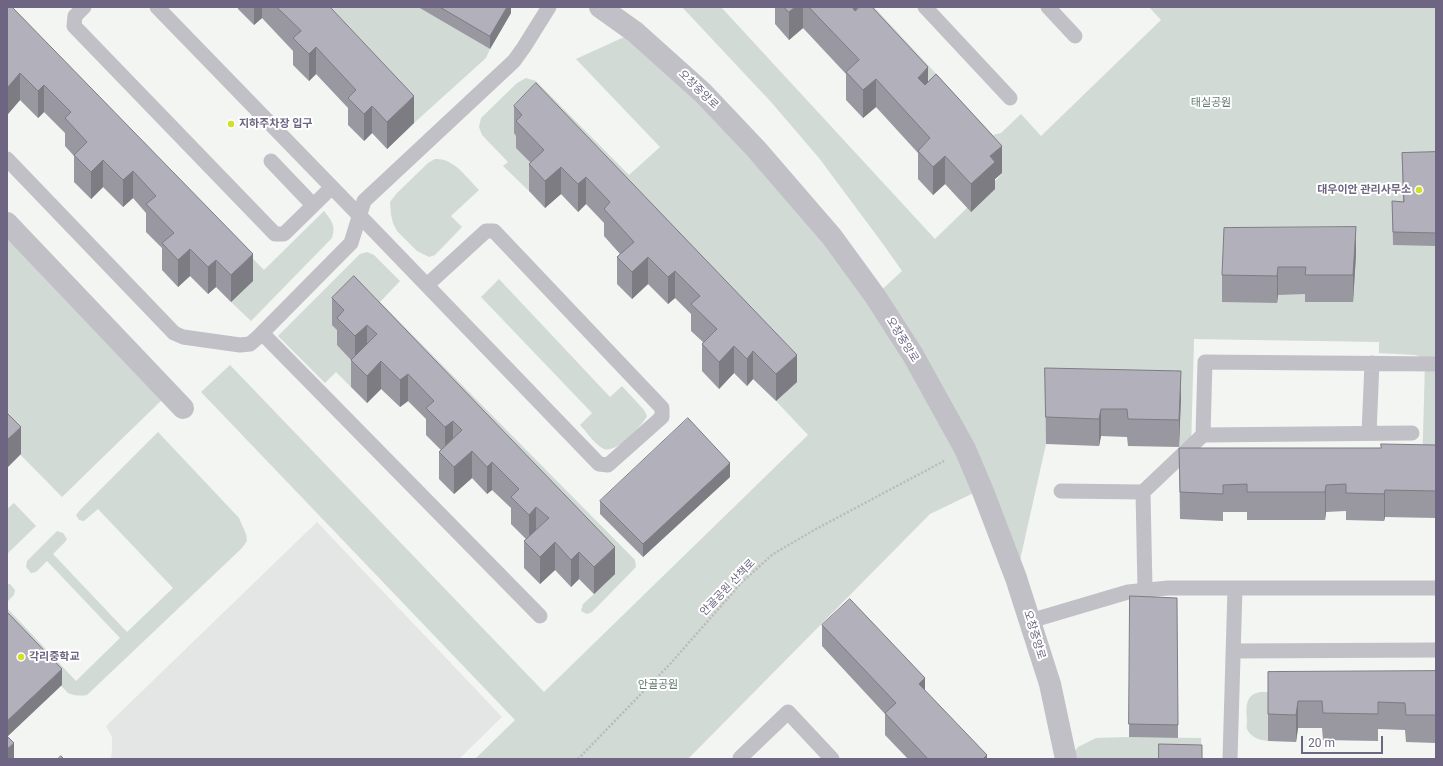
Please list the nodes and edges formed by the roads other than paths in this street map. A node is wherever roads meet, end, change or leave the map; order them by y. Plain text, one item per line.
1 (84, 7) edge
2 (157, 7) edge
3 (549, 7) edge
4 (600, 7) edge
5 (924, 7) edge
6 (1048, 7) edge
7 (1075, 36) dead end
8 (1010, 98) dead end
9 (7, 159) edge
10 (271, 161) dead end
11 (332, 187) junction
12 (313, 206) junction
13 (360, 215) junction
14 (7, 223) edge
15 (428, 286) junction
16 (262, 333) junction
17 (1372, 363) junction
18 (1436, 364) edge
19 (184, 408) dead end
20 (1412, 433) dead end
21 (1369, 434) junction
22 (1203, 435) junction
23 (1061, 491) dead end
24 (1143, 492) junction
25 (1235, 588) junction
26 (1436, 588) edge
27 (1145, 589) junction
28 (540, 616) dead end
29 (1030, 621) junction
30 (1436, 650) edge
31 (1233, 651) junction
32 (742, 759) edge
33 (832, 759) edge
34 (1066, 759) edge
35 (1230, 759) edge

1 - 12 lane
2 - 11 lane
3 - 13 lane
4 - 29 street, 오창중앙로
5 - 8 lane
6 - 7 lane
9 - 16 lane
10 - 12 lane
11 - 12 lane
11 - 13 lane
13 - 15 lane
13 - 16 lane
14 - 19 street
15 - 15 lane
16 - 28 lane
17 - 18 lane
17 - 21 lane
17 - 22 lane
20 - 21 lane
21 - 22 lane
22 - 24 lane
23 - 24 lane
24 - 27 lane
25 - 26 lane
25 - 27 lane
25 - 31 lane
27 - 29 lane
29 - 34 street, 오창중앙로
30 - 31 lane
31 - 35 lane
32 - 33 lane

